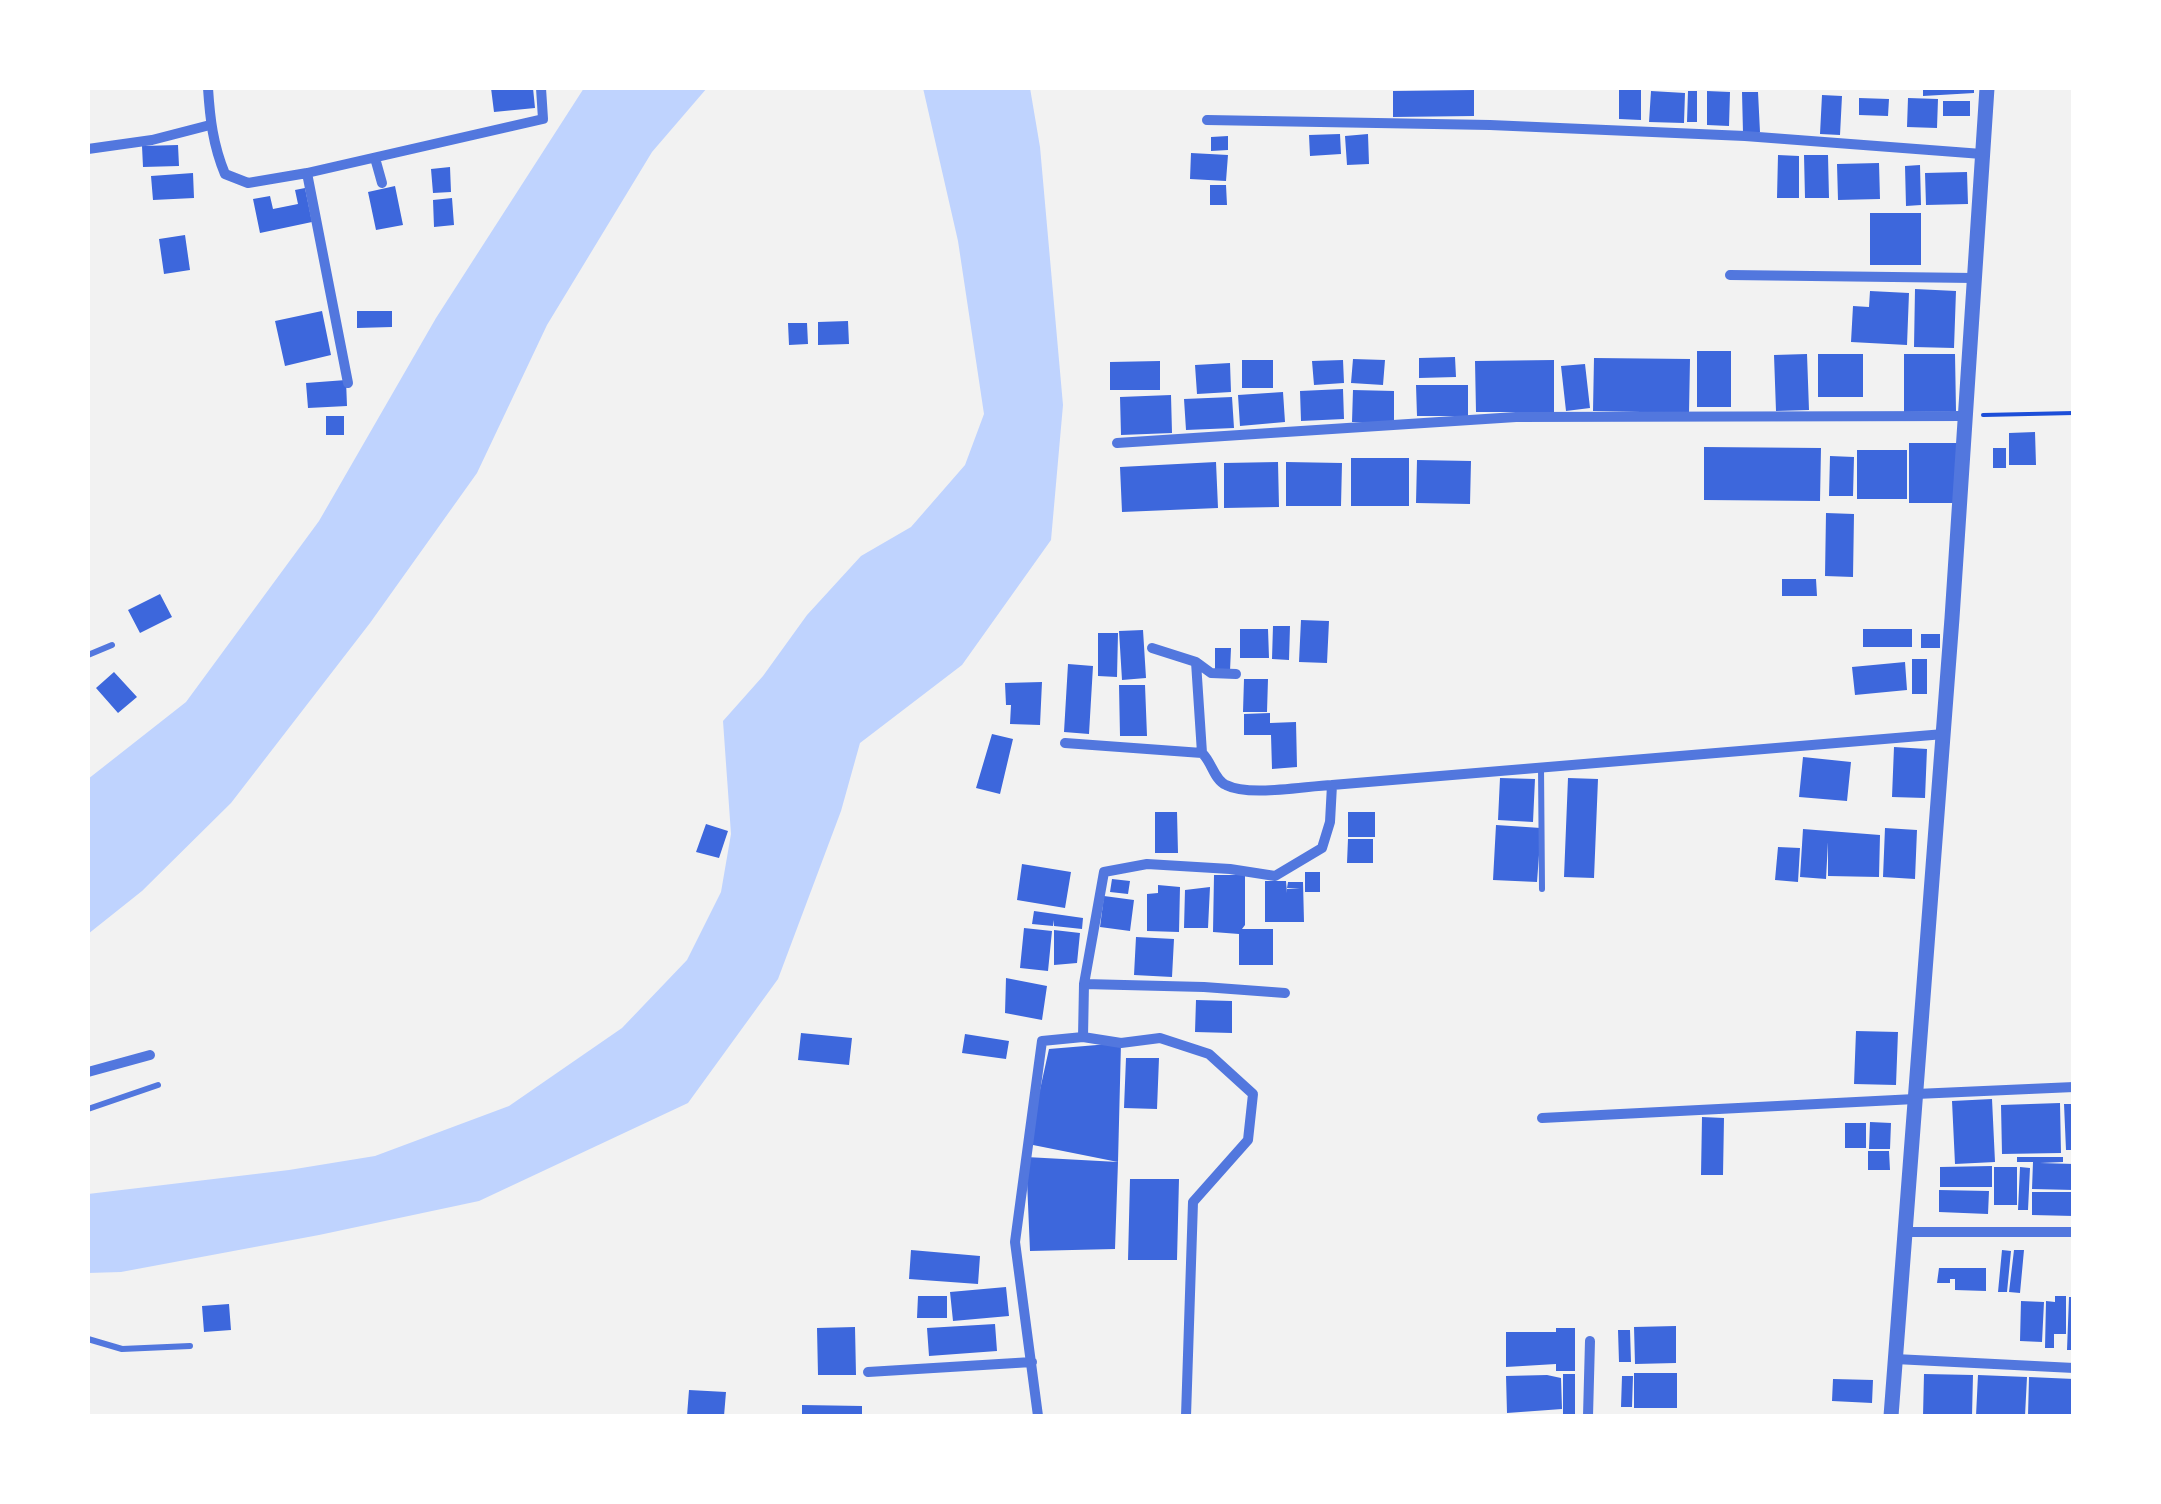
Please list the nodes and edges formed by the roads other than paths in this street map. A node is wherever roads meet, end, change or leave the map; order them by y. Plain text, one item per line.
1 (208, 88) edge
2 (541, 88) edge
3 (1987, 88) edge
4 (1207, 120) dead end
5 (210, 125) junction
6 (88, 148) edge
7 (1982, 154) junction
8 (376, 158) junction
9 (307, 173) junction
10 (382, 183) dead end
11 (1730, 275) dead end
12 (1974, 278) junction
13 (348, 383) dead end
14 (1966, 416) junction
15 (1117, 443) dead end
16 (112, 645) dead end
17 (1152, 648) dead end
18 (88, 656) edge
19 (1196, 662) junction
20 (1236, 674) dead end
21 (1944, 734) junction
22 (1066, 743) dead end
23 (1202, 754) junction
24 (1541, 767) junction
25 (1332, 785) junction
26 (1542, 890) dead end
27 (1084, 984) junction
28 (1285, 993) dead end
29 (1083, 1038) junction
30 (150, 1055) dead end
31 (88, 1072) edge
32 (158, 1086) dead end
33 (2074, 1087) edge
34 (1916, 1097) junction
35 (88, 1109) edge
36 (1542, 1118) dead end
37 (1906, 1232) junction
38 (2074, 1232) edge
39 (88, 1340) edge
40 (1590, 1341) dead end
41 (190, 1346) dead end
42 (1895, 1359) junction
43 (1032, 1362) junction
44 (2074, 1368) edge
45 (868, 1372) dead end
46 (1038, 1416) edge
47 (1186, 1416) edge
48 (1588, 1416) edge
49 (1891, 1416) edge

1 - 5 street
2 - 8 street
3 - 7 street
4 - 7 street
5 - 6 street
5 - 9 street
7 - 12 street
8 - 9 street
8 - 10 street
9 - 13 street
11 - 12 street
12 - 14 street
14 - 15 street
14 - 21 street
16 - 18 lane
17 - 19 street
19 - 20 street
19 - 23 street
21 - 24 street
21 - 34 street
22 - 23 street
23 - 25 street
24 - 25 street
24 - 26 lane
25 - 27 street
27 - 28 street
27 - 29 street
29 - 43 street
29 - 47 street
30 - 31 street
32 - 35 lane
33 - 34 street
34 - 36 street
34 - 37 street
37 - 38 street
37 - 42 street
39 - 41 lane
40 - 48 street
42 - 44 street
42 - 49 street
43 - 45 street
43 - 46 street

